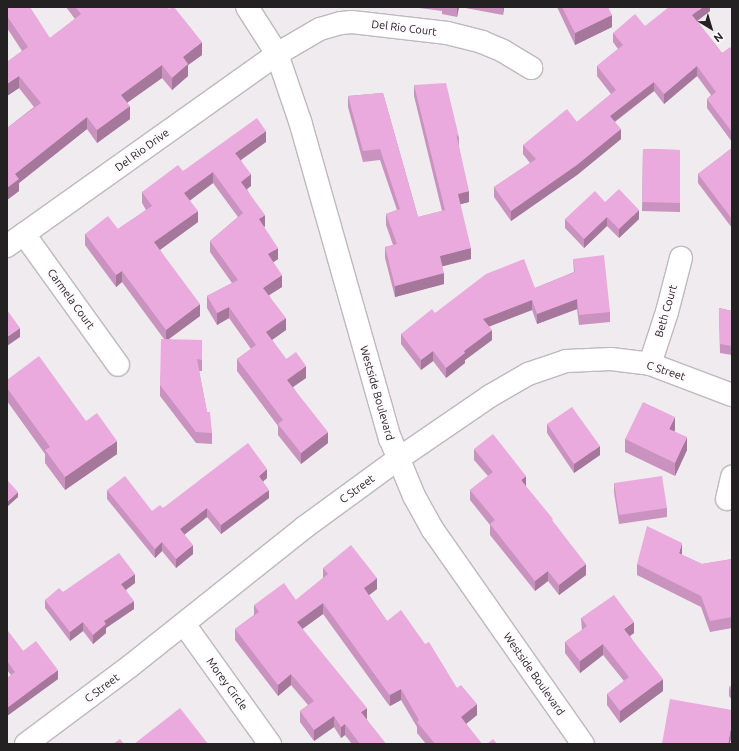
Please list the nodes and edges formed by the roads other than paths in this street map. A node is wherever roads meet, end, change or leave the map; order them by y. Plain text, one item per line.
1 (247, 7) edge
2 (277, 54) junction
3 (531, 68) dead end
4 (16, 240) edge
5 (681, 258) dead end
6 (650, 364) junction
7 (118, 365) dead end
8 (732, 395) edge
9 (398, 459) junction
10 (732, 477) edge
11 (727, 499) dead end
12 (184, 624) junction
13 (26, 744) edge
14 (270, 744) edge
15 (583, 744) edge

1 - 2 street, Westside Boulevard
2 - 3 street, Del Rio Court
2 - 4 street, Del Rio Drive
2 - 9 street, Westside Boulevard
4 - 7 street, Carmela Court
5 - 6 street, Beth Court
6 - 8 street, C Street
6 - 9 street, C Street
9 - 12 street, C Street
9 - 15 street, Westside Boulevard
10 - 11 street
12 - 13 street, C Street
12 - 14 street, Morey Circle

